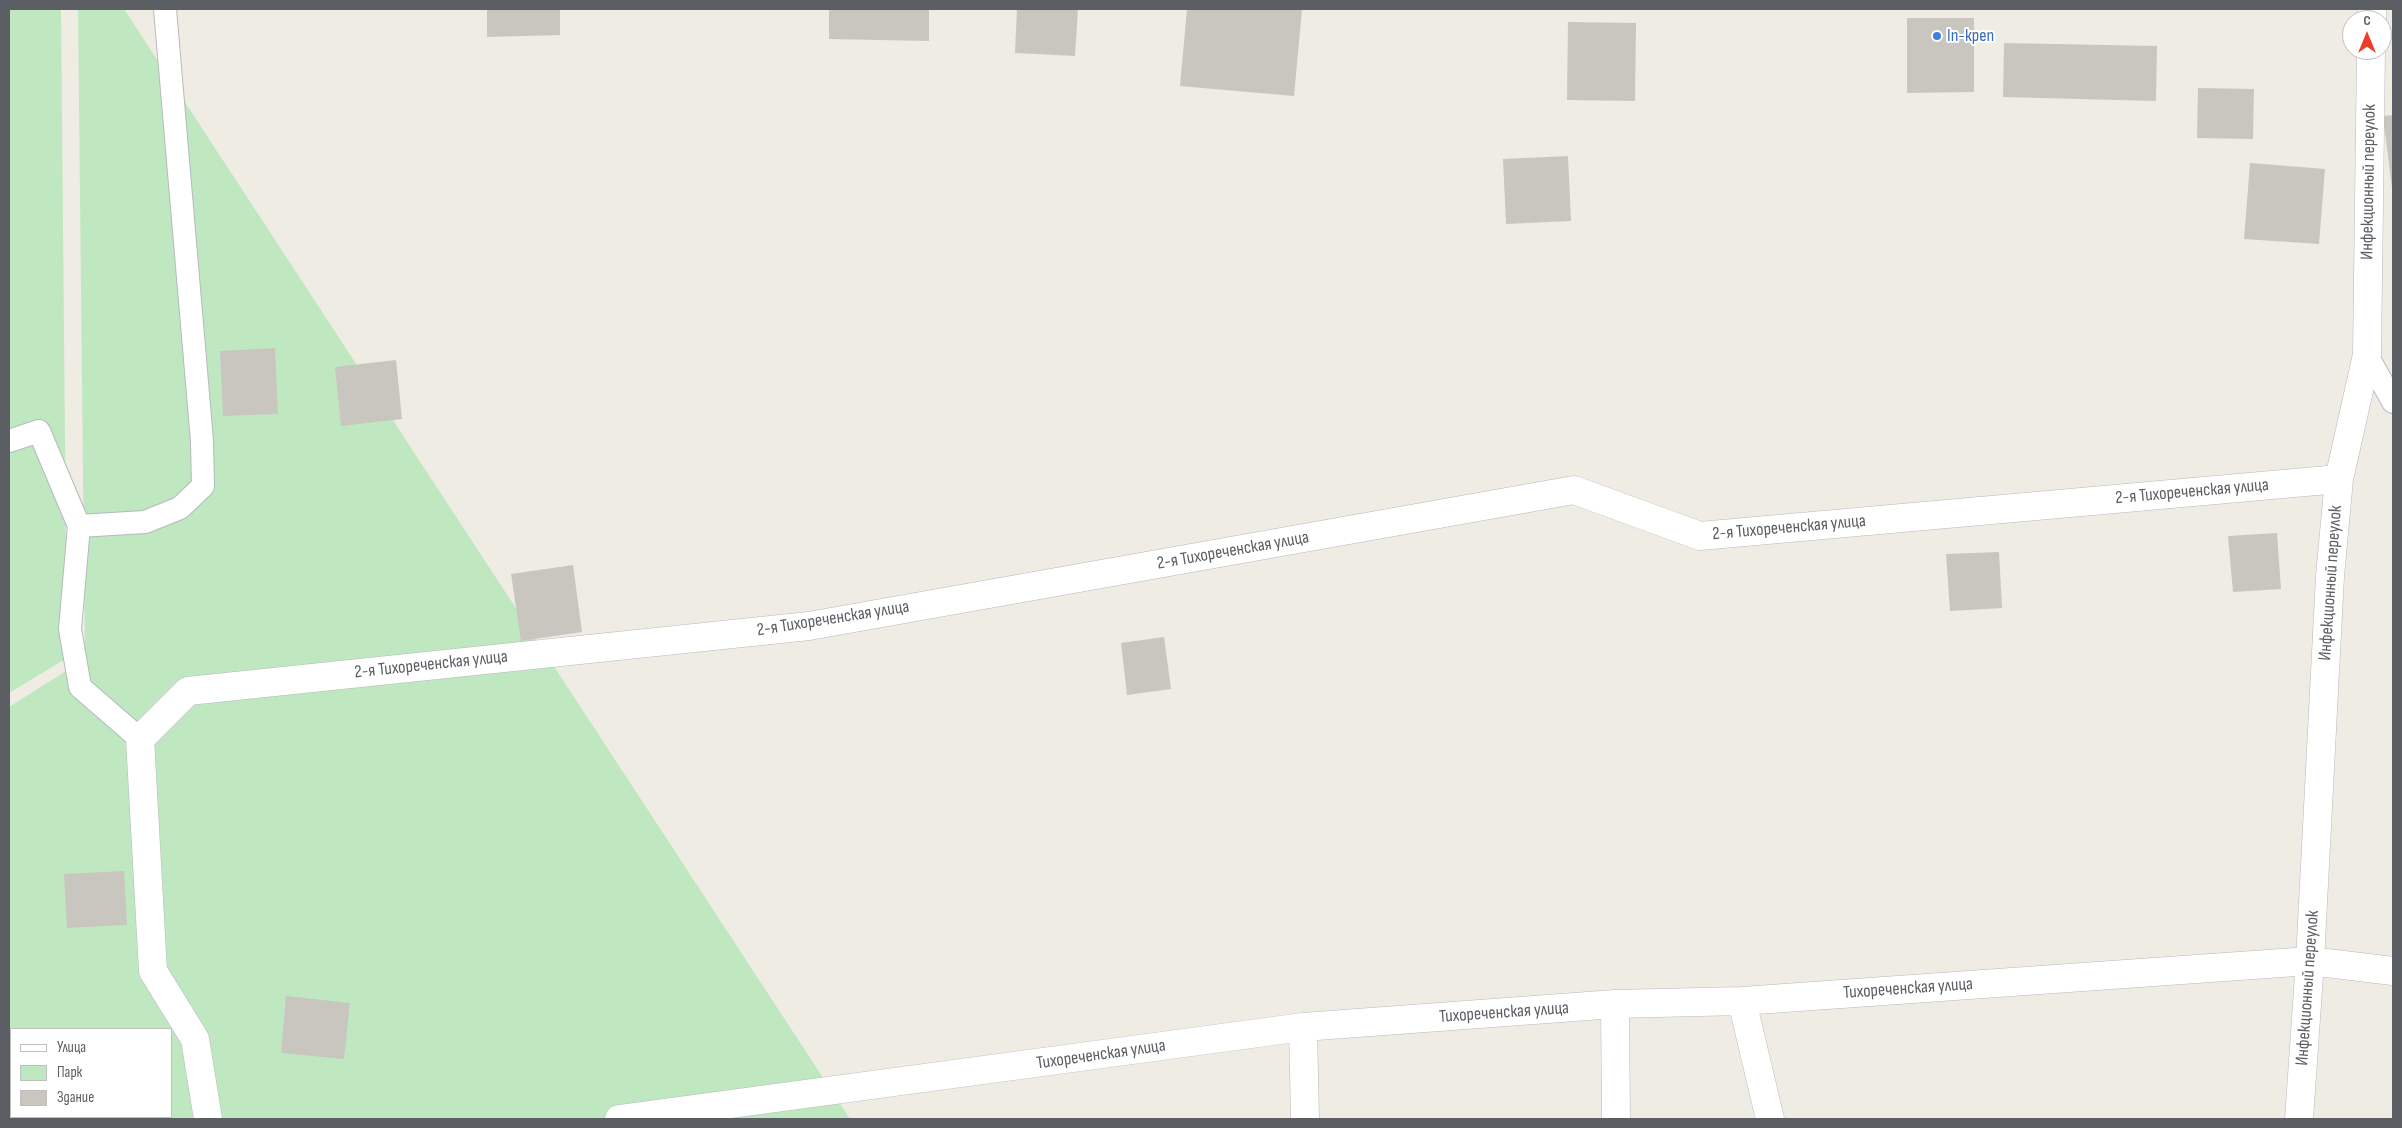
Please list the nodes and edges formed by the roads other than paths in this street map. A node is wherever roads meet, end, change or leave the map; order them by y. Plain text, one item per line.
1 (165, 9) edge
2 (2371, 60) edge
3 (2367, 355) junction
4 (2393, 402) edge
5 (9, 441) edge
6 (2339, 479) junction
7 (79, 526) junction
8 (140, 739) junction
9 (2310, 962) junction
10 (2393, 971) edge
11 (1742, 1001) junction
12 (1616, 1004) junction
13 (1303, 1028) junction
14 (208, 1119) edge
15 (619, 1119) edge
16 (1305, 1119) edge
17 (1616, 1119) edge
18 (1770, 1119) edge
19 (2299, 1119) edge

1 - 7 lane
2 - 3 street, Инфекционный переулок
3 - 4 lane
3 - 6 street, Инфекционный переулок
5 - 7 lane
6 - 8 street, 2-я Тихореченская улица
6 - 9 street, Инфекционный переулок
7 - 8 lane
8 - 14 street
9 - 10 street, Тихореченская улица
9 - 11 street, Тихореченская улица
9 - 19 street, Инфекционный переулок
11 - 12 street, Тихореченская улица
11 - 18 street
12 - 13 street, Тихореченская улица
12 - 17 street
13 - 15 street, Тихореченская улица
13 - 16 street

